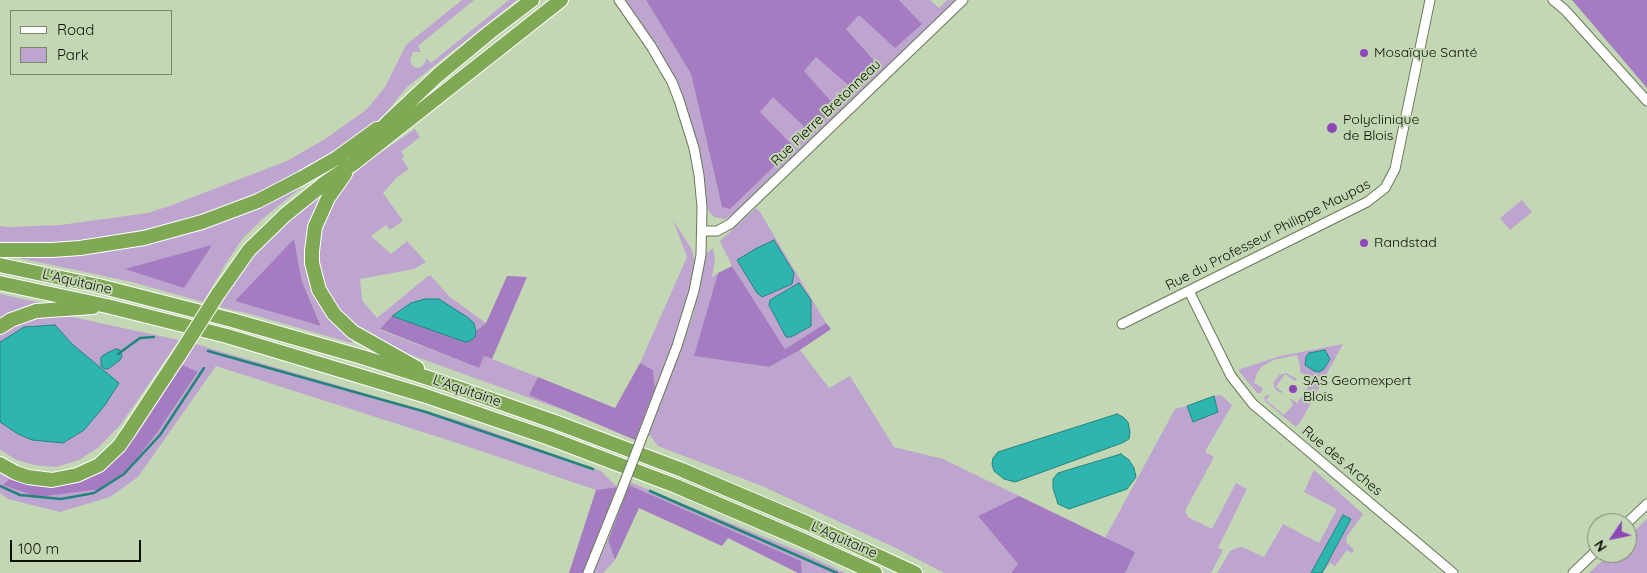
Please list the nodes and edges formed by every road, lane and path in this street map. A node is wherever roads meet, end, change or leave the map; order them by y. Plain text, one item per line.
1 (532, 0) edge
2 (561, 0) edge
3 (619, 0) edge
4 (963, 0) edge
5 (1430, 0) edge
6 (1553, 0) edge
7 (1647, 101) edge
8 (388, 121) junction
9 (353, 164) junction
10 (702, 231) junction
11 (0, 250) edge
12 (0, 265) edge
13 (0, 283) edge
14 (1189, 291) junction
15 (216, 293) junction
16 (107, 306) junction
17 (1122, 324) dead end
18 (0, 327) edge
19 (178, 353) junction
20 (444, 383) junction
21 (0, 457) edge
22 (0, 464) edge
23 (1647, 504) edge
24 (1637, 514) edge
25 (1587, 560) edge
26 (588, 573) edge
27 (874, 573) edge
28 (915, 573) edge
29 (1454, 573) edge
30 (1573, 573) edge

1 - 8 highway
2 - 9 highway
3 - 10 street
4 - 10 street, Rue Pierre Bretonneau
5 - 14 street, Rue du Professeur Philippe Maupas
6 - 7 street
8 - 11 highway
8 - 15 highway
9 - 15 highway
9 - 20 highway
10 - 26 street, bridge
12 - 20 highway, L'Aquitaine
13 - 16 highway, L'Aquitaine
14 - 17 street, Rue du Professeur Philippe Maupas
14 - 29 street, Rue des Arches
15 - 19 highway, bridge
16 - 18 highway
16 - 27 highway, L'Aquitaine
19 - 21 highway
19 - 22 highway
20 - 28 highway, L'Aquitaine
23 - 24 street
25 - 30 street

